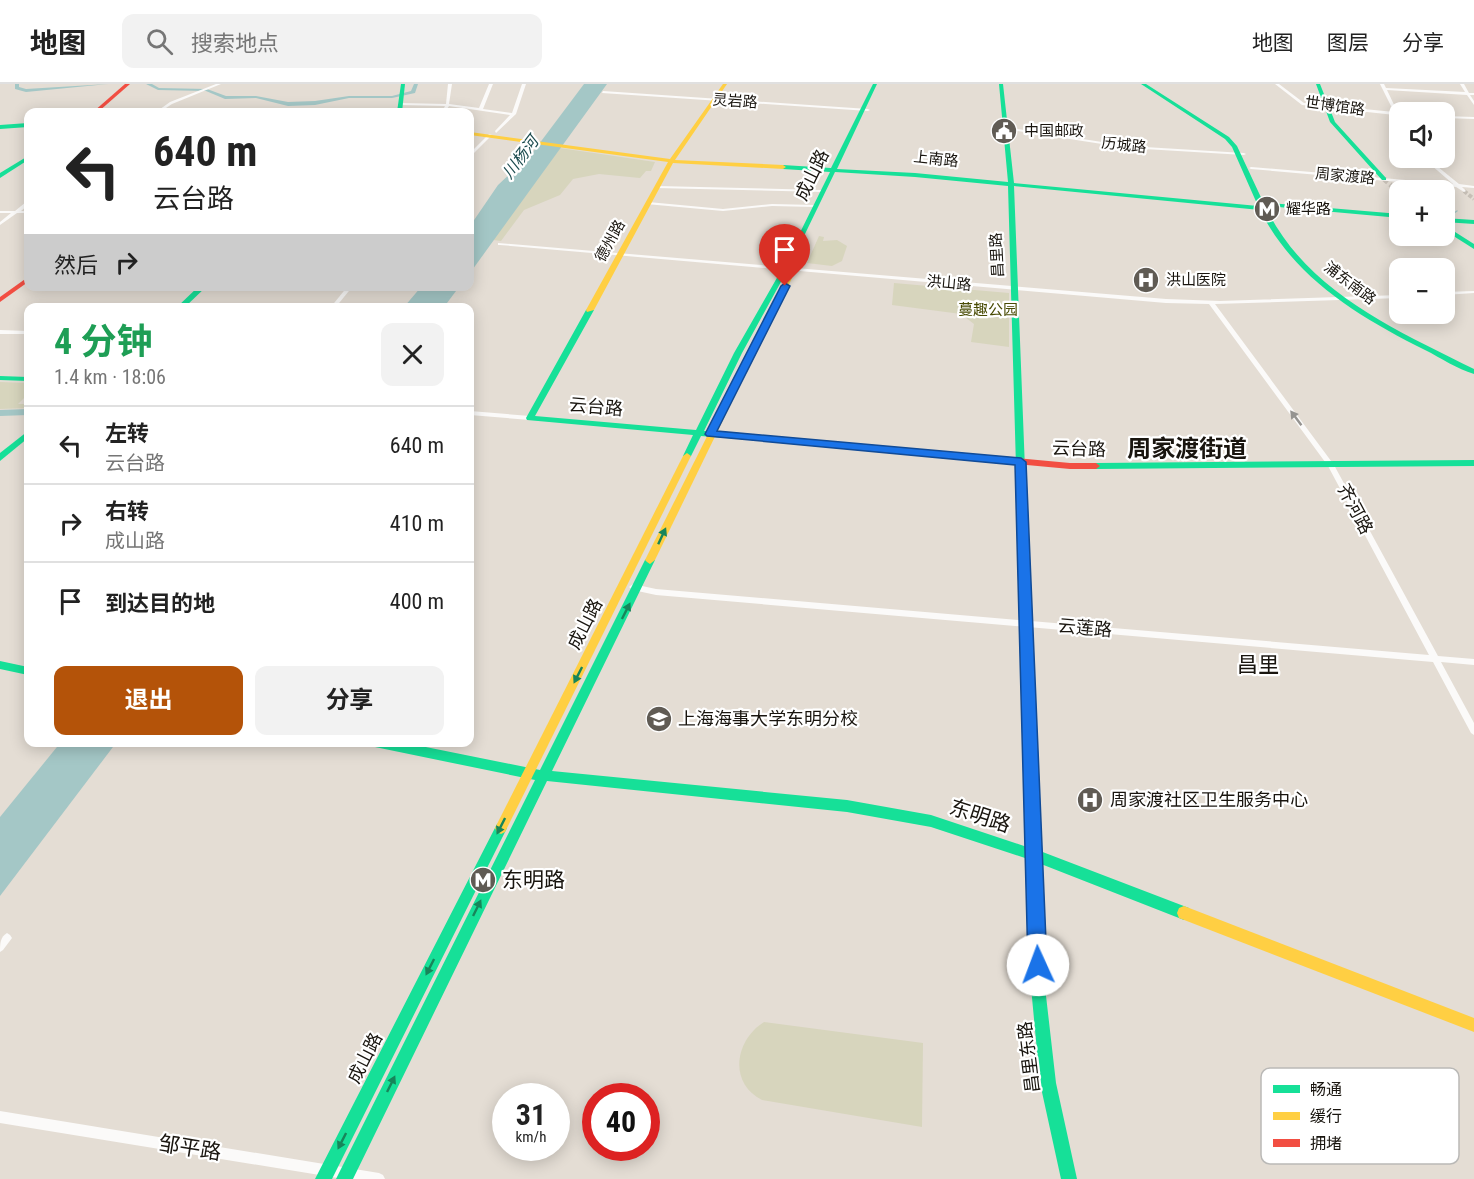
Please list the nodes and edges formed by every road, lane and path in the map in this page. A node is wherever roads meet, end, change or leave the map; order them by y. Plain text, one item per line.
1 (128, 84) edge
2 (219, 84) edge
3 (450, 84) edge
4 (491, 84) edge
5 (524, 84) edge
6 (725, 84) edge
7 (875, 84) edge
8 (880, 84) edge
9 (1001, 84) edge
10 (1143, 84) edge
11 (1149, 84) edge
12 (1277, 84) edge
13 (1318, 84) edge
14 (1382, 84) edge
15 (1462, 84) edge
16 (1385, 89) junction
17 (603, 92) dead end
18 (1468, 93) junction
19 (1474, 94) edge
20 (401, 98) edge
21 (714, 99) junction
22 (1392, 102) edge
23 (1474, 104) edge
24 (447, 105) junction
25 (1325, 107) junction
26 (100, 108) edge
27 (164, 108) edge
28 (445, 108) edge
29 (472, 108) edge
30 (474, 108) edge
31 (481, 109) junction
32 (865, 110) junction
33 (1389, 113) edge
34 (514, 114) junction
35 (1455, 117) edge
36 (1474, 118) edge
37 (24, 127) edge
38 (0, 128) edge
39 (1005, 128) junction
40 (474, 132) edge
41 (493, 134) junction
42 (474, 151) edge
43 (1241, 153) junction
44 (672, 160) junction
45 (24, 161) edge
46 (836, 168) junction
47 (1251, 168) junction
48 (1436, 168) edge
49 (0, 176) edge
50 (1384, 179) junction
51 (1011, 184) junction
52 (1456, 185) junction
53 (1474, 186) tunnel mouth
54 (657, 187) junction
55 (822, 191) junction
56 (1464, 191) tunnel mouth
57 (648, 203) junction
58 (24, 206) edge
59 (815, 206) junction
60 (1267, 207) junction
61 (0, 212) edge
62 (17, 212) junction
63 (24, 212) edge
64 (1389, 216) edge
65 (1455, 223) edge
66 (0, 224) edge
67 (1474, 224) edge
68 (1455, 232) edge
69 (500, 244) dead end
70 (1474, 247) edge
71 (619, 255) junction
72 (790, 269) junction
73 (24, 282) edge
74 (1014, 289) junction
75 (198, 291) edge
76 (347, 291) edge
77 (1474, 292) edge
78 (1455, 293) edge
79 (1389, 296) edge
80 (1345, 298) junction
81 (0, 300) edge
82 (185, 303) edge
83 (336, 303) edge
84 (1210, 303) junction
85 (0, 332) edge
86 (24, 333) edge
87 (1474, 370) edge
88 (0, 378) edge
89 (24, 379) edge
90 (474, 412) edge
91 (530, 418) junction
92 (706, 433) junction
93 (24, 437) edge
94 (0, 458) edge
95 (1021, 462) junction
96 (1474, 463) edge
97 (1331, 465) junction
98 (624, 585) junction
99 (637, 588) junction
100 (1027, 624) junction
101 (1434, 658) junction
102 (1474, 662) edge
103 (0, 665) edge
104 (24, 670) edge
105 (1474, 731) edge
106 (399, 747) edge
107 (527, 774) junction
108 (542, 776) junction
109 (1034, 855) junction
110 (7, 938) dead end
111 (0, 947) edge
112 (1474, 1025) edge
113 (0, 1117) edge
114 (325, 1175) edge
115 (345, 1176) edge
116 (379, 1179) edge
117 (1069, 1179) edge

1 - 26 main road
2 - 27 street
3 - 24 street
4 - 31 street
5 - 34 street
6 - 21 main road, 德州路
7 - 32 main road, 成山路
8 - 32 main road, 成山路
9 - 39 main road, 昌里路
10 - 43 main road
11 - 43 main road
12 - 25 street, 世博馆路
13 - 25 main road
14 - 16 street
15 - 18 street
16 - 18 street
16 - 22 street
17 - 21 street, 灵岩路
18 - 19 street
18 - 23 street
20 - 24 street
21 - 32 street, 灵岩路
21 - 44 main road, 德州路
24 - 28 street
24 - 29 street
25 - 33 street, 世博馆路
25 - 50 main road
30 - 31 street
31 - 34 street
32 - 46 main road, 成山路
34 - 41 street
35 - 36 street
37 - 38 main road
39 - 43 street, 历城路
39 - 51 main road, 昌里路
40 - 41 main road, 上南路
41 - 42 street
41 - 44 main road, 上南路
43 - 47 main road
43 - 60 main road
44 - 46 main road, 上南路
44 - 54 main road, 德州路
45 - 49 main road
46 - 51 main road, 上南路
46 - 55 main road, 成山路
46 - 72 main road, 成山路
47 - 50 street, 周家渡路
47 - 60 main road
48 - 52 street
50 - 52 street, 周家渡路
51 - 60 main road, 上南路
51 - 74 main road, 昌里路
52 - 53 street, 周家渡路
52 - 56 street
54 - 55 street
54 - 57 main road, 德州路
55 - 59 main road, 成山路
57 - 59 street
57 - 71 main road, 德州路
58 - 62 street
59 - 72 main road, 成山路
60 - 64 main road, 上南路
60 - 80 main road, 浦东南路
61 - 62 street
62 - 63 street
62 - 66 street
65 - 67 main road
68 - 70 main road
69 - 71 street, 洪山路
71 - 72 street, 洪山路
71 - 91 main road, 德州路
72 - 74 street, 洪山路
72 - 92 main road, 成山路
73 - 81 main road
74 - 84 street, 洪山路
74 - 95 main road, 昌里路
75 - 82 main road
76 - 83 street
77 - 78 street
79 - 80 street, 洪山路
80 - 84 street, 洪山路
80 - 87 main road, 浦东南路
97 -> 84 street, 齐河路
85 - 86 street
88 - 89 main road
90 - 91 street, 云台路
91 - 92 main road, 云台路
92 - 95 main road, 云台路
92 - 98 main road, 成山路
99 -> 92 main road, 成山路
93 - 94 main road
95 - 97 main road, 云台路
95 - 100 main road, 昌里东路
96 - 97 main road, 云台路
97 - 101 street, 齐河路
98 - 99 street, 云莲路
98 -> 107 main road, 成山路
99 - 100 street, 云莲路
108 -> 99 main road, 成山路
100 - 101 street, 云莲路
100 - 109 main road, 昌里东路
101 - 102 street, 云莲路
101 - 105 street, 齐河路
103 - 104 main road
106 - 107 main road, 东明路
107 - 108 main road, 东明路
107 -> 114 main road, 成山路
108 - 109 main road, 东明路
115 -> 108 main road, 成山路
109 - 112 main road, 东明路
109 - 117 main road, 昌里东路
110 - 111 street
113 - 114 street, 邹平路
114 - 115 street, 邹平路
115 - 116 street, 邹平路

